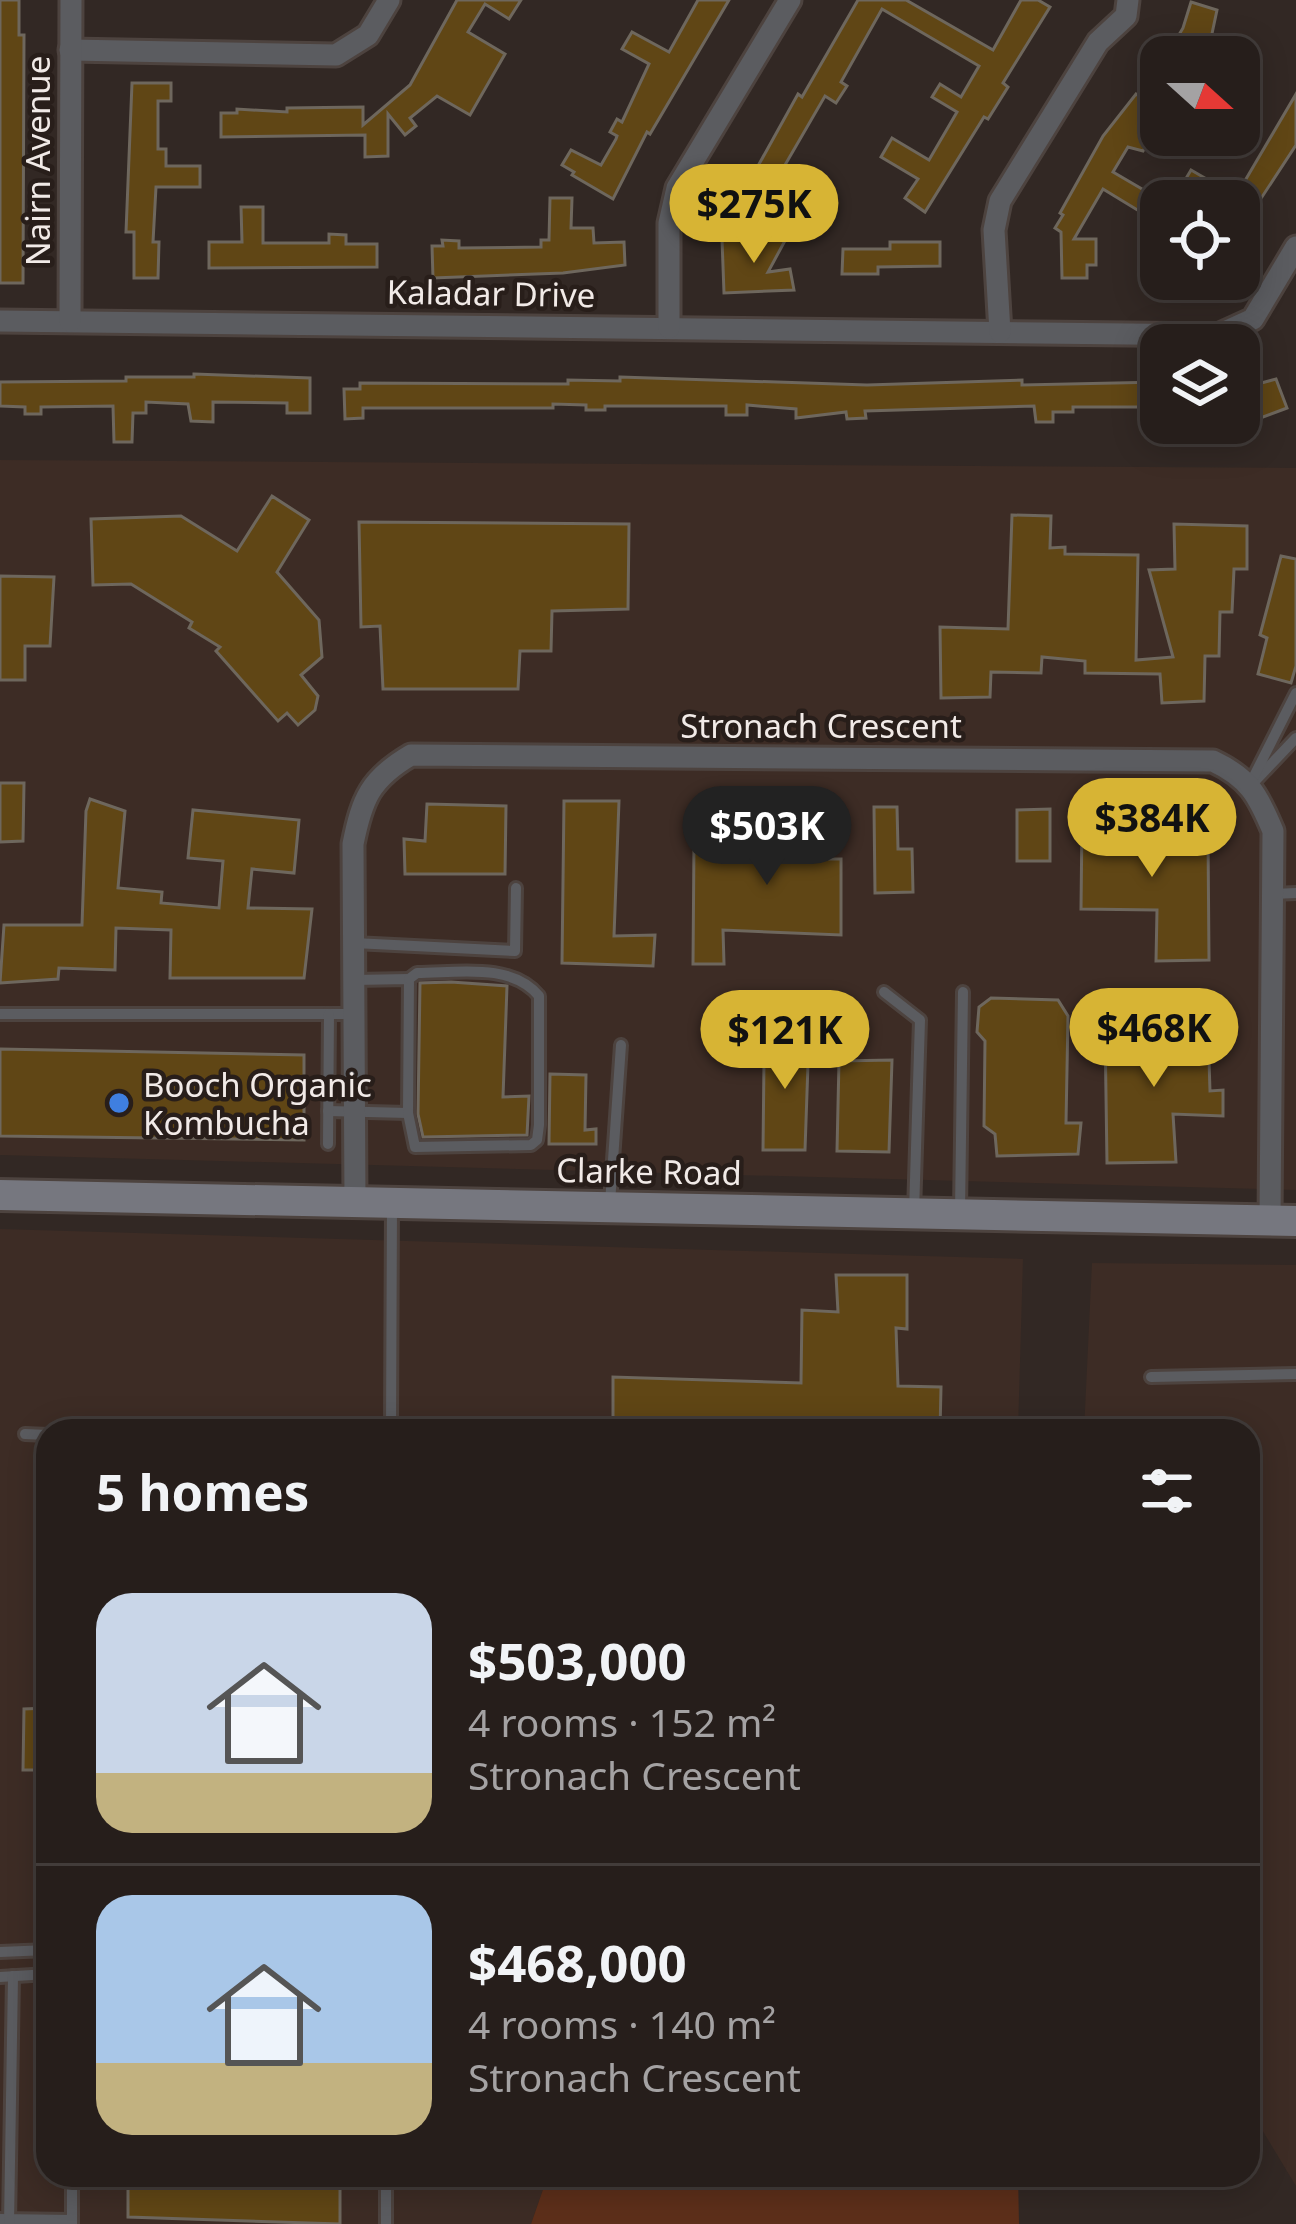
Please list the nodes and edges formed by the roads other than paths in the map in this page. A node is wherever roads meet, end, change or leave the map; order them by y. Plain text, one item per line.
1 (70, 0) edge
2 (389, 0) edge
3 (790, 0) edge
4 (1128, 0) edge
5 (70, 50) junction
6 (1296, 247) edge
7 (0, 321) edge
8 (70, 321) junction
9 (669, 328) junction
10 (1000, 332) junction
11 (1296, 693) edge
12 (1296, 738) edge
13 (1250, 786) junction
14 (516, 888) dead end
15 (1296, 893) edge
16 (1273, 894) junction
17 (354, 944) junction
18 (409, 979) junction
19 (354, 980) junction
20 (884, 992) dead end
21 (963, 992) dead end
22 (0, 1014) edge
23 (328, 1014) junction
24 (354, 1014) junction
25 (621, 1046) dead end
26 (328, 1111) junction
27 (355, 1111) junction
28 (408, 1113) junction
29 (328, 1144) dead end
30 (0, 1195) edge
31 (355, 1201) junction
32 (392, 1202) junction
33 (610, 1207) junction
34 (914, 1213) junction
35 (960, 1214) junction
36 (1283, 1221) edge
37 (1296, 1374) edge
38 (1151, 1377) dead end
39 (391, 1419) edge
40 (25, 1434) dead end
41 (36, 1434) edge
42 (36, 1950) edge
43 (0, 1952) edge
44 (7, 1977) edge
45 (72, 2187) edge
46 (386, 2187) edge
47 (6, 2221) edge
48 (72, 2222) edge
49 (386, 2224) edge

1 - 5 street, Nairn Avenue
2 - 5 street
3 - 9 street
4 - 10 street
5 - 8 street, Nairn Avenue
6 - 10 street, Kaladar Drive
7 - 8 street, Kaladar Drive
8 - 9 street, Kaladar Drive
9 - 10 street, Kaladar Drive
11 - 13 lane
12 - 13 lane
13 - 16 street
13 - 17 street, Stronach Crescent
14 - 17 lane
15 - 16 lane
16 - 36 street
17 - 19 street, Stronach Crescent
18 - 19 lane
18 - 28 lane
18 - 28 lane
19 - 24 street, Stronach Crescent
20 - 34 lane
21 - 35 lane
22 - 23 lane
23 - 24 lane
23 - 26 lane
24 - 27 street, Stronach Crescent
25 - 33 lane
26 - 27 lane
26 - 29 lane
27 - 28 lane
27 - 31 street, Stronach Crescent
30 - 31 main road, Clarke Road
31 - 32 main road, Clarke Road
32 - 33 main road, Clarke Road
32 - 39 lane
33 - 34 main road, Clarke Road
34 - 35 main road, Clarke Road
35 - 36 main road, Clarke Road
37 - 38 lane
40 - 41 lane
42 - 43 lane
44 - 47 lane
45 - 48 lane
46 - 49 lane
47 - 48 lane

